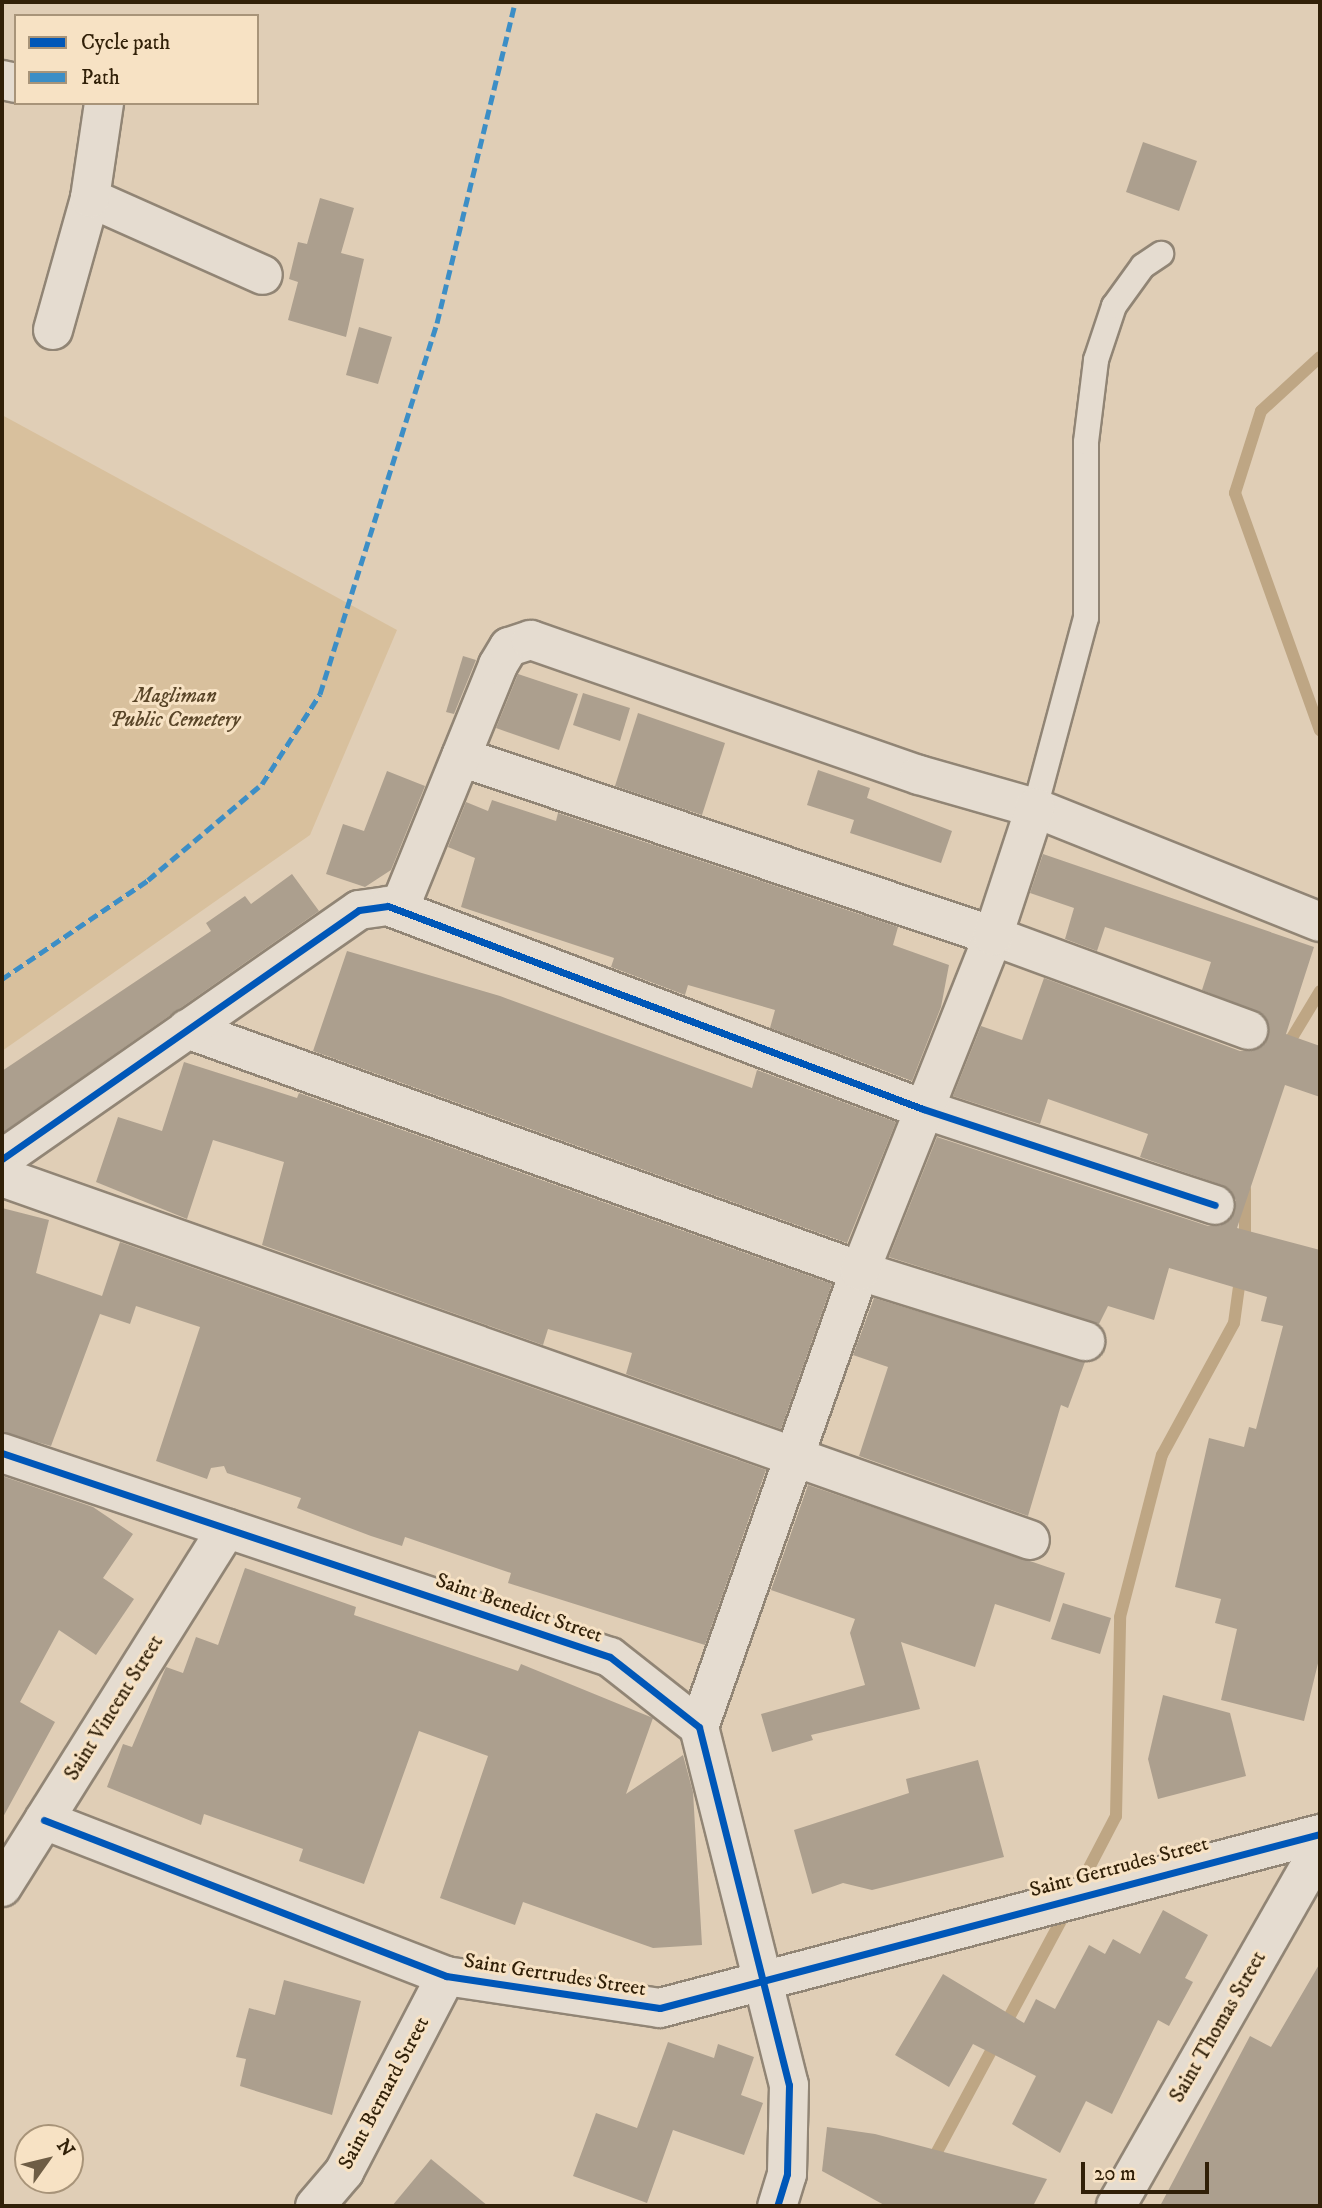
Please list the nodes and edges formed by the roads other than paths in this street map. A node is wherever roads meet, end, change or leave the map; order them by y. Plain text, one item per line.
1 (104, 105) edge
2 (90, 198) junction
3 (1161, 254) dead end
4 (263, 275) dead end
5 (53, 330) dead end
6 (461, 757) junction
7 (1035, 808) junction
8 (399, 909) junction
9 (1320, 922) edge
10 (993, 936) junction
11 (187, 1029) junction
12 (1248, 1030) dead end
13 (923, 1109) junction
14 (2, 1159) edge
15 (2, 1177) edge
16 (1215, 1205) dead end
17 (860, 1271) junction
18 (1085, 1341) dead end
19 (2, 1453) edge
20 (797, 1456) junction
21 (227, 1529) junction
22 (1030, 1540) dead end
23 (699, 1727) junction
24 (44, 1820) junction
25 (1320, 1834) edge
26 (1320, 1849) edge
27 (2, 1886) edge
28 (446, 1976) junction
29 (765, 1983) junction
30 (315, 2206) edge
31 (777, 2206) edge
32 (1116, 2206) edge

1 - 2 street
2 - 4 street
2 - 5 street
3 - 7 lane
6 - 7 street
6 - 8 street
6 - 10 street
7 - 9 street
7 - 10 street
8 - 11 street
8 - 13 street
10 - 12 street
10 - 13 street
11 - 14 street
11 - 17 street
13 - 16 street
13 - 17 street
15 - 20 street
17 - 18 street
17 - 20 street
19 - 21 street, Saint Benedict Street
20 - 22 street
20 - 23 street
21 - 23 street, Saint Benedict Street
21 - 24 street, Saint Vincent Street
23 - 29 street
24 - 27 street, Saint Vincent Street
24 - 28 street, Saint Gertrudes Street
25 - 29 street, Saint Gertrudes Street
26 - 32 street, Saint Thomas Street
28 - 29 street, Saint Gertrudes Street
28 - 30 street, Saint Bernard Street
29 - 31 street

